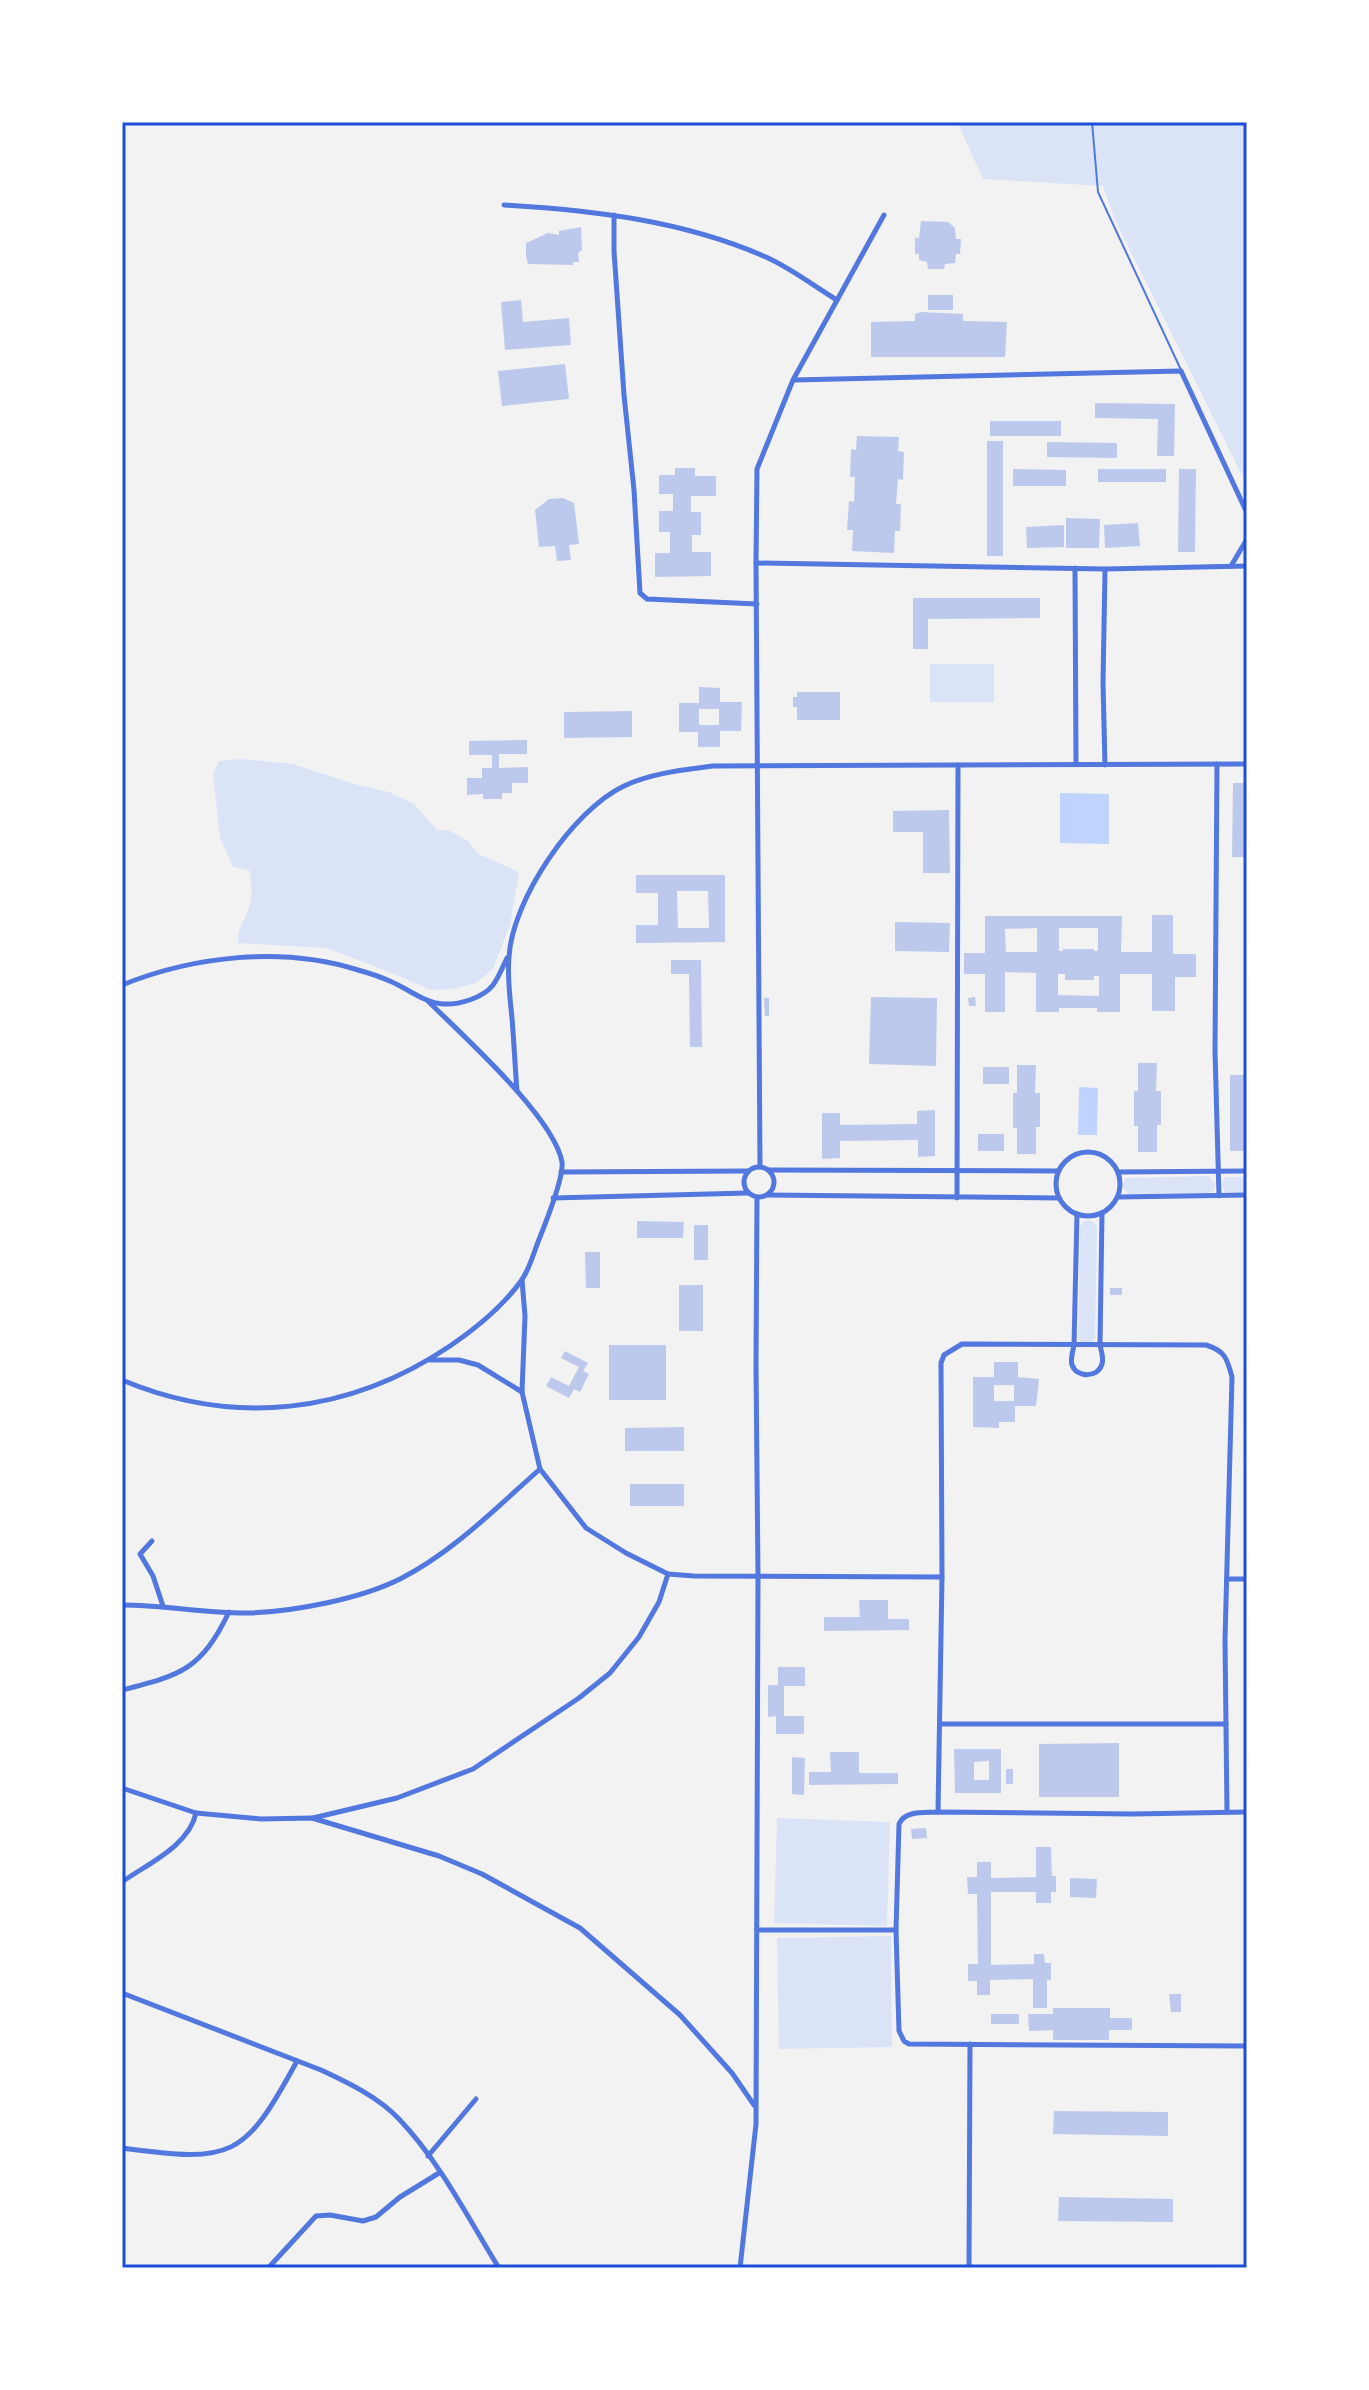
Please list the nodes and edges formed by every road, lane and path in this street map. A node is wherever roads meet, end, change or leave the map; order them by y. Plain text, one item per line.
1 (1092, 122) edge
2 (504, 205) dead end
3 (614, 215) junction
4 (884, 215) dead end
5 (837, 300) junction
6 (1181, 371) junction
7 (793, 380) junction
8 (1247, 513) edge
9 (1247, 539) edge
10 (756, 563) junction
11 (1230, 566) junction
12 (1247, 566) edge
13 (1075, 568) junction
14 (1105, 569) junction
15 (757, 604) junction
16 (1076, 764) junction
17 (1217, 764) junction
18 (1247, 764) edge
19 (958, 765) junction
20 (1105, 765) junction
21 (758, 766) junction
22 (509, 955) junction
23 (122, 985) edge
24 (428, 1001) junction
25 (517, 1091) junction
26 (760, 1167) junction
27 (768, 1170) junction
28 (748, 1171) junction
29 (957, 1171) junction
30 (1059, 1171) junction
31 (1219, 1171) junction
32 (1247, 1171) edge
33 (561, 1172) junction
34 (1118, 1172) junction
35 (748, 1193) junction
36 (767, 1195) junction
37 (1247, 1195) edge
38 (1219, 1196) junction
39 (1118, 1197) junction
40 (553, 1198) junction
41 (757, 1198) junction
42 (957, 1198) junction
43 (1059, 1198) junction
44 (1102, 1213) junction
45 (1077, 1214) junction
46 (522, 1280) junction
47 (1074, 1345) junction
48 (1100, 1345) junction
49 (429, 1360) junction
50 (122, 1380) edge
51 (522, 1392) junction
52 (540, 1469) junction
53 (152, 1541) dead end
54 (668, 1574) junction
55 (758, 1576) junction
56 (942, 1577) junction
57 (1227, 1579) junction
58 (1247, 1579) edge
59 (122, 1605) edge
60 (163, 1606) junction
61 (229, 1612) junction
62 (122, 1690) edge
63 (941, 1724) junction
64 (1226, 1724) junction
65 (122, 1788) edge
66 (938, 1812) junction
67 (1227, 1812) junction
68 (1247, 1812) edge
69 (196, 1813) junction
70 (312, 1818) junction
71 (122, 1882) edge
72 (757, 1930) junction
73 (896, 1930) junction
74 (122, 1993) edge
75 (970, 2044) junction
76 (1247, 2046) edge
77 (297, 2061) junction
78 (476, 2099) dead end
79 (756, 2107) junction
80 (122, 2148) edge
81 (428, 2156) junction
82 (439, 2173) junction
83 (270, 2266) edge
84 (499, 2268) edge
85 (740, 2268) edge
86 (969, 2268) edge

1 - 6 lane
2 - 3 street
3 - 5 street
3 - 15 street
4 - 5 street
5 - 7 street
6 - 7 street
6 - 8 street
7 - 10 street
9 - 11 street
10 - 13 street
10 - 15 street
11 - 12 street
11 - 14 street
13 - 14 street
13 - 16 street
14 - 20 street
15 - 21 street
16 - 19 street
16 - 20 street
17 - 18 street
17 - 20 street
17 - 31 street
19 - 21 street
19 - 29 street
21 - 22 street
21 - 26 street
22 - 24 street
22 - 25 street
23 - 24 street
24 - 25 street
25 - 33 street
26 - 27 street
26 - 28 street
27 - 29 street
27 - 36 street
28 - 33 street
28 - 35 street
29 - 30 street
29 - 42 street
30 - 34 street
30 - 43 street
31 - 32 street
31 - 34 street
31 - 38 street
33 - 40 street
34 - 39 street
35 - 40 street
35 - 41 street
36 - 41 street
36 - 42 street
37 - 38 street
38 - 39 street
39 - 44 street
40 - 46 street
41 - 55 street
42 - 43 street
43 - 45 street
44 - 45 street
44 - 48 street
45 - 47 street
46 - 49 street
46 - 51 street
47 - 48 street
47 - 48 street
47 - 56 street
48 - 57 street
49 - 50 street
49 - 51 street
51 - 52 street
52 - 54 street
52 - 61 street
53 - 60 street
54 - 55 street
54 - 70 street
55 - 56 street
55 - 72 street
56 - 63 street
57 - 58 street
57 - 64 street
59 - 60 street
60 - 61 street
61 - 62 street
63 - 64 street
63 - 66 street
64 - 67 street
65 - 69 street
66 - 67 street
66 - 73 street
67 - 68 street
69 - 70 street
69 - 71 street
70 - 79 street
72 - 73 street
72 - 79 street
73 - 75 street
74 - 77 street
75 - 76 street
75 - 86 street
77 - 80 street
77 - 81 street
78 - 81 street
79 - 85 street
81 - 82 street
82 - 83 street
82 - 84 street

